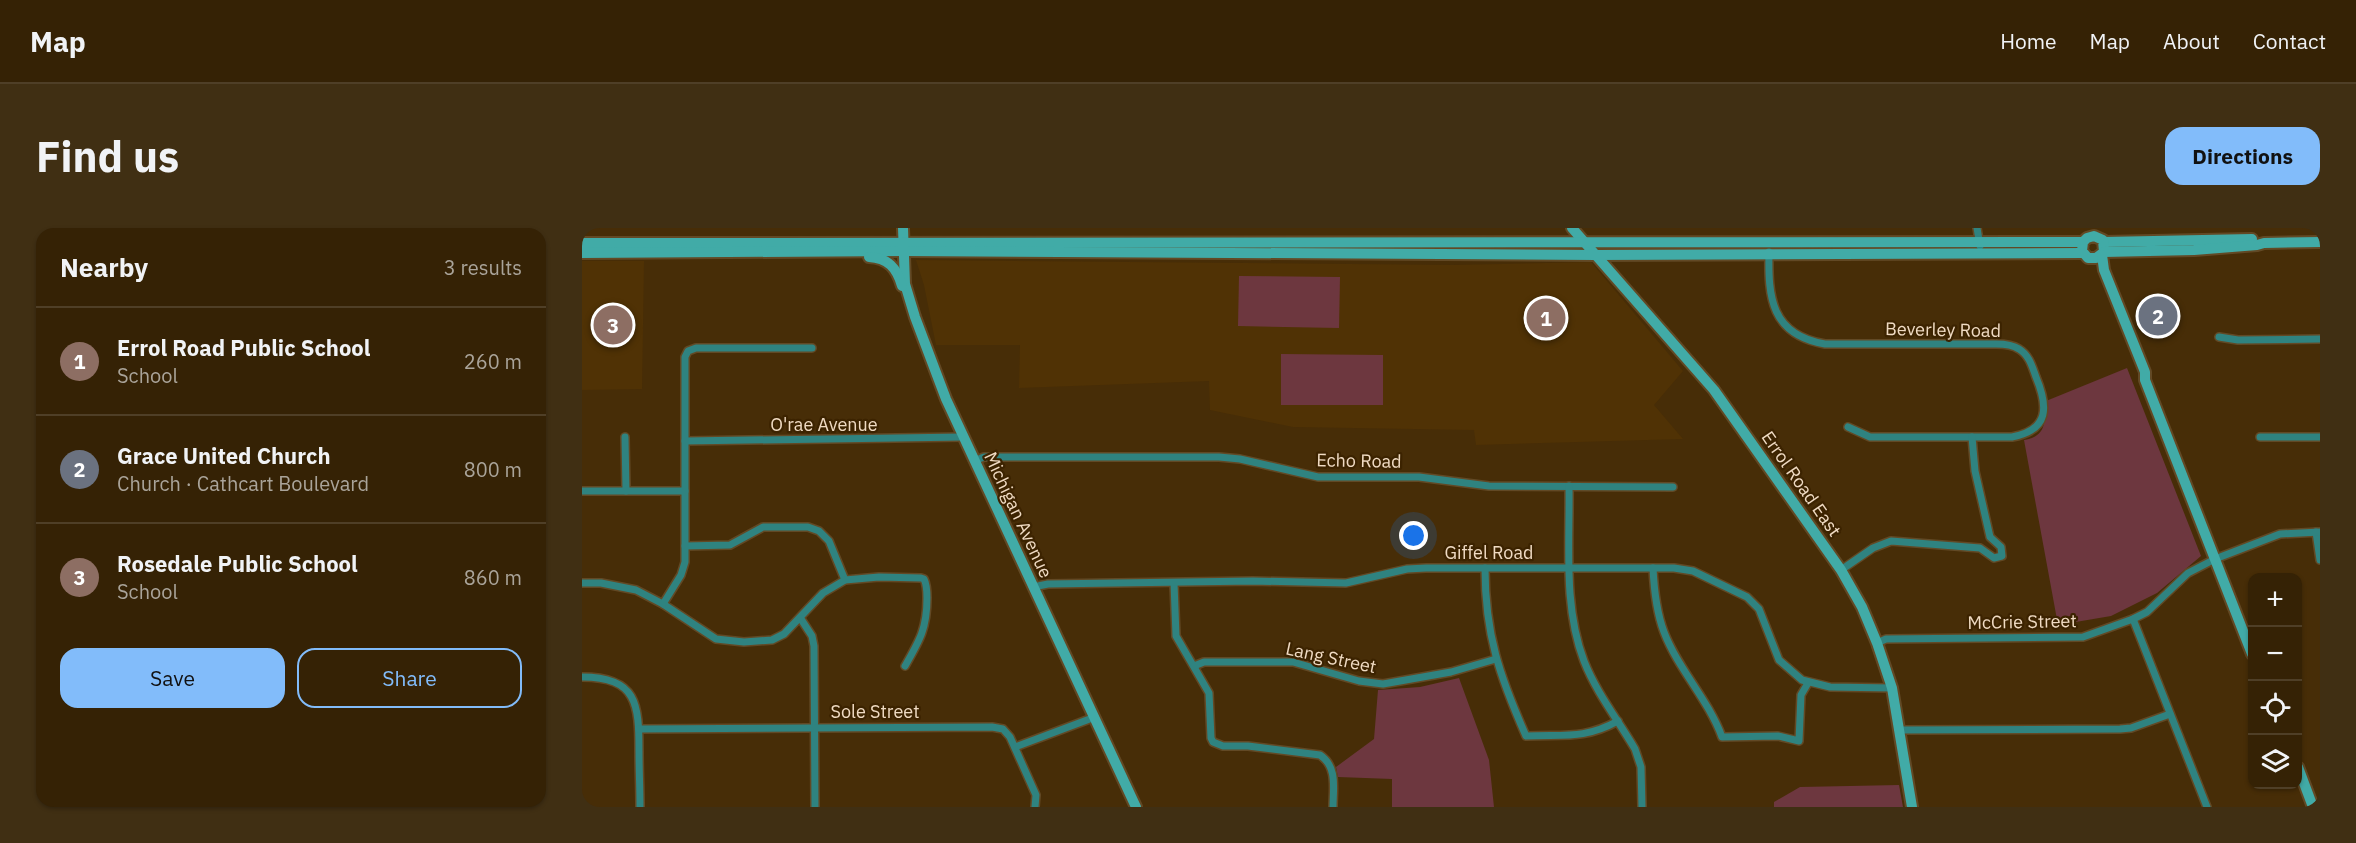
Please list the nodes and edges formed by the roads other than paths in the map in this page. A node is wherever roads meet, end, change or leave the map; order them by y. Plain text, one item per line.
1 (903, 228) edge
2 (1572, 228) edge
3 (1977, 228) edge
4 (2081, 228) edge
5 (2320, 242) edge
6 (582, 243) edge
7 (1586, 244) junction
8 (2093, 245) edge
9 (903, 246) junction
10 (1980, 246) junction
11 (1769, 247) junction
12 (843, 253) junction
13 (582, 254) edge
14 (1596, 255) junction
15 (915, 318) junction
16 (2218, 337) dead end
17 (2320, 339) edge
18 (812, 348) dead end
19 (1848, 427) dead end
20 (2320, 436) edge
21 (625, 437) dead end
22 (963, 437) junction
23 (1972, 437) junction
24 (2260, 437) dead end
25 (685, 441) junction
26 (974, 461) junction
27 (1569, 486) junction
28 (1673, 487) dead end
29 (582, 491) edge
30 (626, 491) junction
31 (685, 491) junction
32 (2318, 532) edge
33 (685, 546) junction
34 (2215, 559) junction
35 (2320, 560) edge
36 (1485, 568) junction
37 (1570, 568) junction
38 (1653, 568) junction
39 (1841, 570) junction
40 (845, 580) junction
41 (1174, 583) junction
42 (582, 584) edge
43 (1034, 587) junction
44 (663, 604) junction
45 (801, 619) junction
46 (2133, 619) junction
47 (2248, 642) edge
48 (1877, 643) junction
49 (1496, 659) junction
50 (905, 666) dead end
51 (1194, 666) junction
52 (582, 677) edge
53 (1808, 683) junction
54 (1892, 688) junction
55 (2170, 714) junction
56 (1095, 717) junction
57 (1618, 721) junction
58 (814, 726) junction
59 (639, 729) junction
60 (1899, 730) junction
61 (1015, 747) junction
62 (2302, 778) edge
63 (2207, 806) edge
64 (640, 807) edge
65 (814, 807) edge
66 (1035, 807) edge
67 (1136, 807) edge
68 (1334, 807) edge
69 (1642, 807) edge
70 (1912, 807) edge
71 (2198, 807) edge
72 (2313, 807) edge

1 - 9 main road, Michigan Avenue
2 - 7 main road, Errol Road East
3 - 10 street
4 - 8 main road
5 - 8 main road
6 - 9 main road
7 - 9 main road
7 - 11 main road
7 - 14 main road, Errol Road East
8 - 10 main road
8 - 34 main road
9 - 12 main road
9 - 14 main road
9 - 15 main road, Michigan Avenue
10 - 11 main road
11 - 14 main road
11 - 23 street, Beverley Road
12 - 13 main road
12 - 15 main road
14 - 39 main road, Errol Road East
15 - 22 main road, Michigan Avenue
16 - 17 street
18 - 25 street
19 - 23 street, Beverley Road
20 - 24 street
21 - 30 street
22 - 25 street, O'rae Avenue
22 - 26 main road, Michigan Avenue
23 - 39 street
25 - 31 street
26 - 27 street, Echo Road
26 - 43 main road, Michigan Avenue
27 - 28 street, Echo Road
27 - 37 street
29 - 30 street
30 - 31 street
31 - 33 street
32 - 34 street, McCrie Street
32 - 35 street
33 - 40 street
33 - 44 street
34 - 46 street, McCrie Street
34 - 47 main road
36 - 37 street, Giffel Road
36 - 41 street, Giffel Road
36 - 49 street
37 - 38 street, Giffel Road
37 - 57 street
38 - 53 street, Giffel Road
38 - 53 street
39 - 48 main road, Errol Road East
40 - 45 street
40 - 50 street
41 - 43 street, Giffel Road
41 - 51 street
42 - 44 street
43 - 56 main road, Michigan Avenue
44 - 45 street
45 - 58 street
46 - 48 street, McCrie Street
46 - 55 street
48 - 54 main road, Errol Road East
49 - 51 street, Lang Street
49 - 57 street
51 - 68 street
52 - 59 street
53 - 54 street, Giffel Road
54 - 60 main road, Errol Road East
55 - 60 street
55 - 63 street
56 - 61 street
56 - 67 main road, Michigan Avenue
57 - 69 street
58 - 59 street, Sole Street
58 - 61 street, Sole Street
58 - 65 street
59 - 64 street
60 - 70 main road, Errol Road East
61 - 66 street
62 - 72 main road
63 - 71 street

